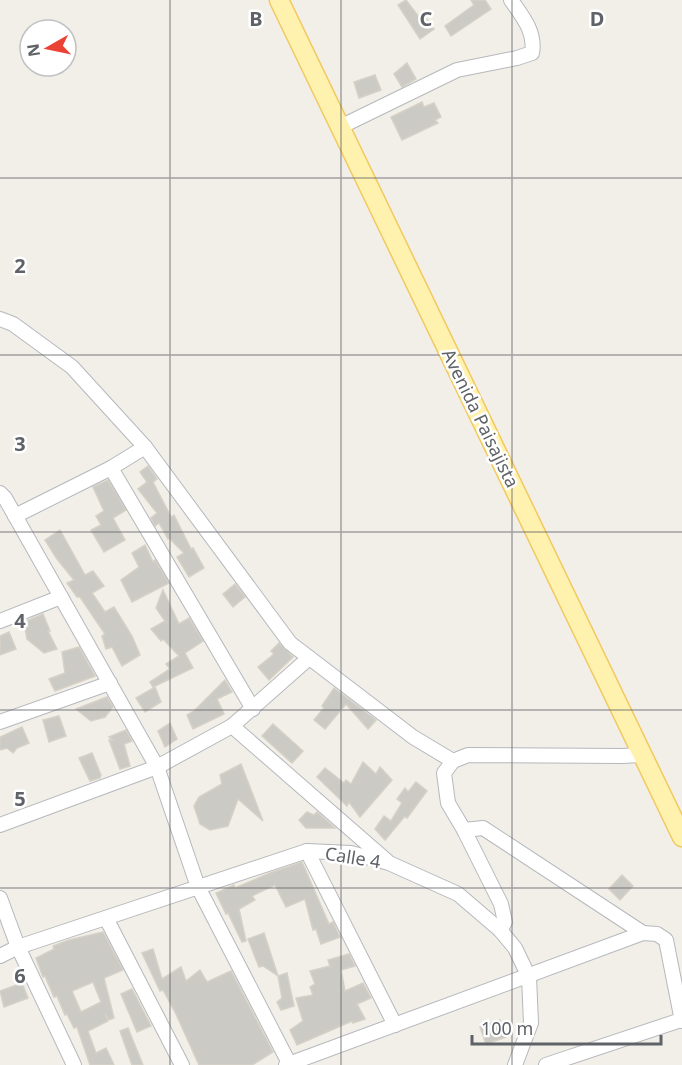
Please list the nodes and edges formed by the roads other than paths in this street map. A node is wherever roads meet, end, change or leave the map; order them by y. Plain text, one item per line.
1 (279, 0) edge
2 (511, 0) edge
3 (340, 127) junction
4 (0, 319) edge
5 (145, 447) junction
6 (111, 468) junction
7 (2, 497) edge
8 (15, 516) junction
9 (61, 597) junction
10 (0, 621) edge
11 (309, 658) junction
12 (110, 683) junction
13 (253, 709) junction
14 (0, 722) edge
15 (232, 726) junction
16 (641, 754) junction
17 (453, 761) junction
18 (157, 767) junction
19 (0, 823) edge
20 (465, 830) junction
21 (682, 837) edge
22 (307, 851) junction
23 (389, 863) junction
24 (198, 887) junction
25 (0, 898) edge
26 (106, 918) junction
27 (500, 930) junction
28 (643, 933) junction
29 (18, 947) junction
30 (0, 956) edge
31 (529, 977) junction
32 (682, 1021) edge
33 (395, 1025) junction
34 (288, 1064) edge
35 (74, 1065) edge
36 (182, 1065) edge
37 (515, 1065) edge
38 (546, 1065) edge

1 - 3 main road, Avenida Paisajista
2 - 3 street
3 - 16 main road, Avenida Paisajista
4 - 5 street
5 - 6 street
5 - 11 street
6 - 8 street
6 - 13 street
7 - 8 street
8 - 9 street
9 - 10 street
9 - 12 street
11 - 13 street
11 - 17 street
12 - 14 street
12 - 18 street
13 - 15 street
15 - 18 street
15 - 23 street
16 - 17 street
16 - 21 main road, Avenida Paisajista
17 - 20 street
18 - 19 street
18 - 24 street
20 - 27 street
20 - 28 street
22 - 23 street, Calle 4
22 - 24 street, Calle 4
22 - 33 street
23 - 27 street, Calle 4
24 - 26 street, Calle 4
24 - 34 street
25 - 29 street
26 - 29 street, Calle 4
26 - 36 street
27 - 31 street, Calle 4
28 - 31 street
28 - 32 street
29 - 30 street, Calle 4
29 - 35 street
31 - 33 street
31 - 37 street, Calle 4
32 - 38 street
33 - 34 street

